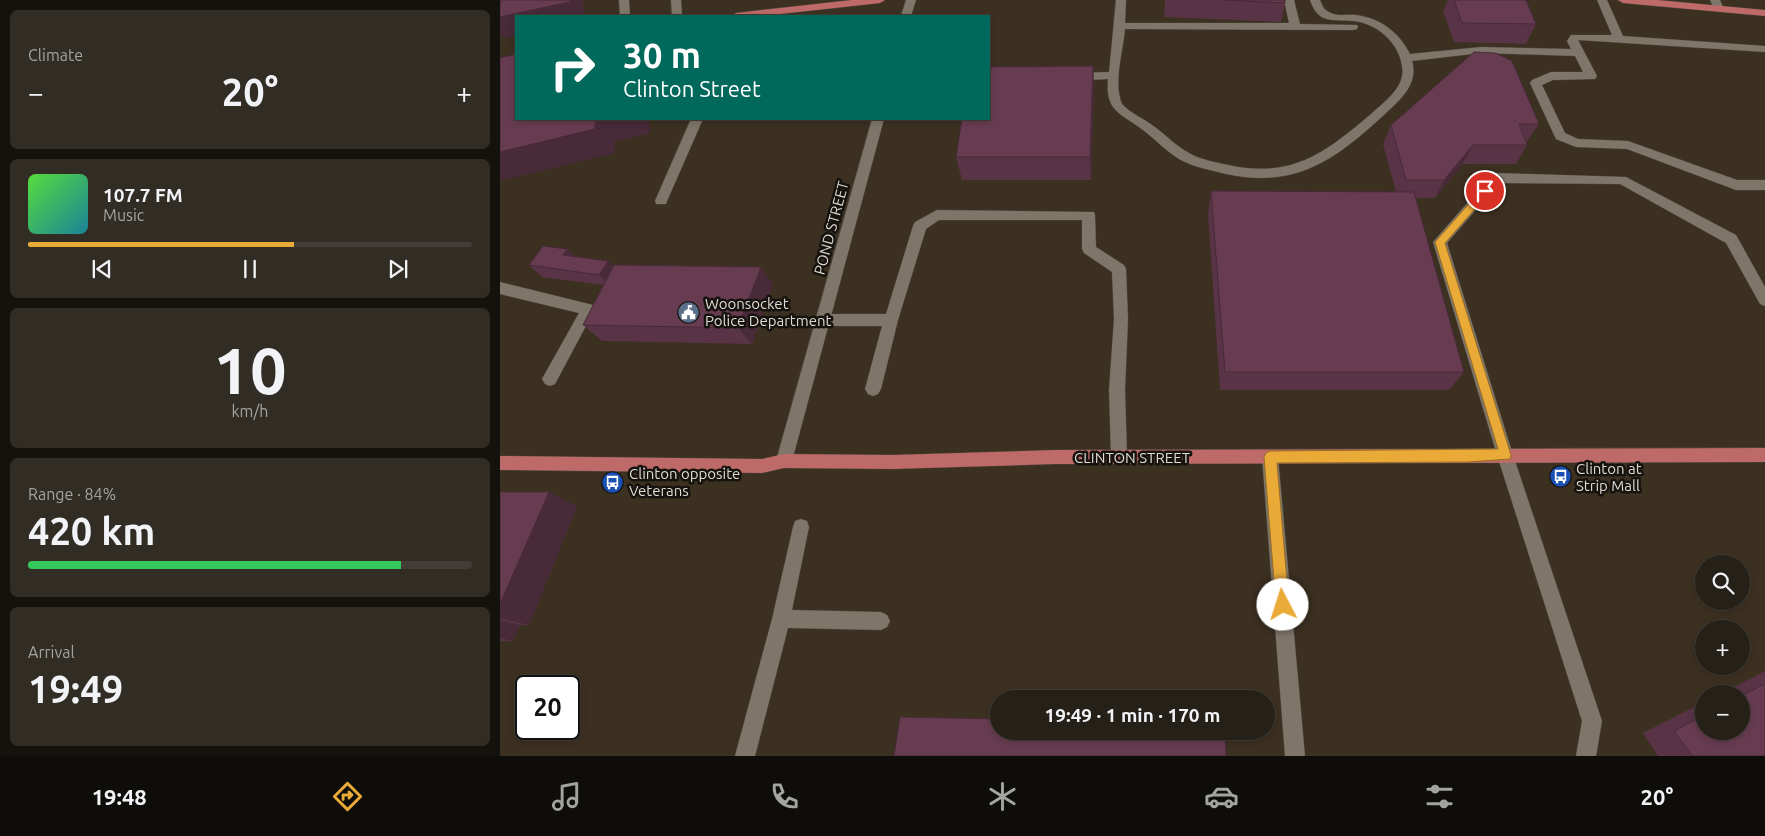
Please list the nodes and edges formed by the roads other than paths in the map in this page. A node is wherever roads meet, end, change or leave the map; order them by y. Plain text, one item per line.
1 (624, 0) edge
2 (676, 0) edge
3 (880, 0) edge
4 (911, 0) edge
5 (1121, 0) edge
6 (1289, 0) edge
7 (1315, 0) edge
8 (1602, 0) edge
9 (1623, 0) edge
10 (1717, 4) edge
11 (1765, 13) edge
12 (624, 15) edge
13 (678, 15) edge
14 (745, 15) edge
15 (906, 15) edge
16 (1119, 26) junction
17 (1295, 27) junction
18 (1384, 27) junction
19 (1619, 38) junction
20 (1765, 49) edge
21 (1578, 53) junction
22 (1406, 58) junction
23 (1114, 75) junction
24 (1056, 78) edge
25 (696, 120) edge
26 (878, 120) edge
27 (1765, 186) edge
28 (661, 201) dead end
29 (500, 288) edge
30 (1765, 300) edge
31 (823, 320) junction
32 (891, 320) junction
33 (550, 379) dead end
34 (874, 389) dead end
35 (1505, 455) junction
36 (1765, 455) edge
37 (1119, 457) junction
38 (1270, 457) junction
39 (784, 462) junction
40 (500, 463) edge
41 (801, 527) dead end
42 (781, 619) junction
43 (881, 621) dead end
44 (745, 756) edge
45 (1295, 756) edge
46 (1586, 756) edge

1 - 12 street
2 - 13 street
3 - 14 main road
4 - 15 street
5 - 16 street
6 - 17 street
7 - 18 street
8 - 19 street
9 - 10 main road
10 - 11 main road
16 - 17 street
16 - 23 street
17 - 18 street
18 - 22 street
19 - 20 street
19 - 21 street
21 - 22 street
21 - 27 street
22 - 23 street
23 - 24 street
25 - 28 street
26 - 31 street, POND STREET
29 - 33 street
30 - 35 street
31 - 32 street
31 - 39 street, POND STREET
32 - 34 street
32 - 37 street
35 - 36 main road, CLINTON STREET
35 - 38 main road, CLINTON STREET
35 - 46 street
37 - 38 main road, CLINTON STREET
37 - 39 main road, CLINTON STREET
38 - 45 street
39 - 40 main road, CLINTON STREET
41 - 42 street
42 - 43 street
42 - 44 street

